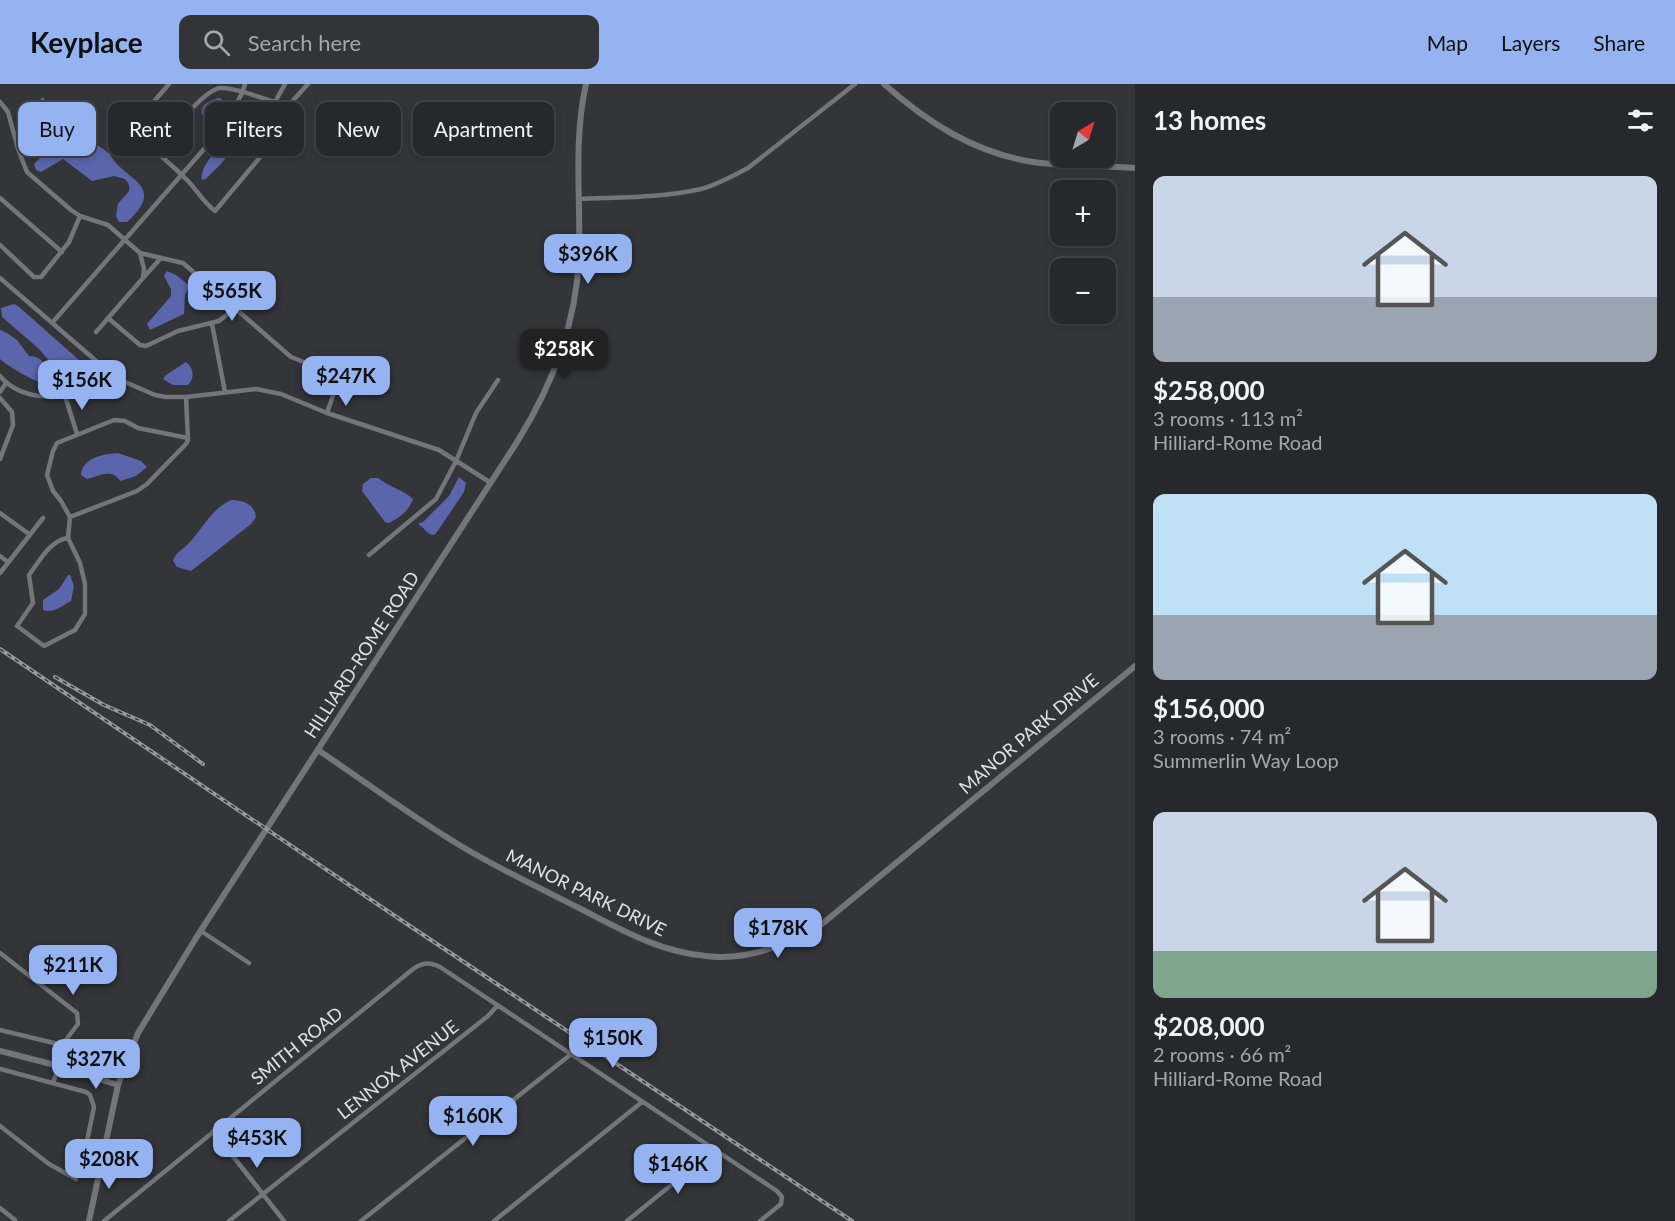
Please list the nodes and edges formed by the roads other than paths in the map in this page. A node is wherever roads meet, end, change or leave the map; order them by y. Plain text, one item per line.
1 (170, 84) edge
2 (245, 84) edge
3 (285, 84) edge
4 (308, 84) edge
5 (586, 84) edge
6 (855, 84) edge
7 (884, 84) edge
8 (242, 93) junction
9 (0, 102) edge
10 (154, 102) edge
11 (275, 102) joint
12 (292, 102) edge
13 (193, 110) edge
14 (161, 156) edge
15 (261, 156) edge
16 (1135, 168) edge
17 (182, 175) junction
18 (0, 198) edge
19 (578, 199) junction
20 (80, 216) junction
21 (125, 241) junction
22 (0, 245) edge
23 (62, 252) junction
24 (140, 254) junction
25 (161, 258) junction
26 (0, 278) edge
27 (143, 278) junction
28 (234, 309) junction
29 (108, 318) junction
30 (52, 323) junction
31 (212, 324) junction
32 (96, 332) dead end
33 (109, 372) junction
34 (0, 375) edge
35 (498, 380) dead end
36 (6, 383) junction
37 (0, 392) edge
38 (225, 392) junction
39 (65, 396) junction
40 (186, 397) junction
41 (0, 398) edge
42 (327, 412) junction
43 (77, 434) junction
44 (188, 438) junction
45 (0, 459) edge
46 (456, 460) junction
47 (491, 483) junction
48 (0, 513) edge
49 (70, 517) junction
50 (43, 518) dead end
51 (29, 534) junction
52 (68, 538) junction
53 (369, 555) dead end
54 (0, 556) edge
55 (8, 562) junction
56 (0, 573) edge
57 (1135, 666) edge
58 (318, 750) junction
59 (201, 931) junction
60 (0, 953) edge
61 (249, 963) dead end
62 (497, 1005) junction
63 (0, 1030) edge
64 (62, 1045) junction
65 (0, 1051) edge
66 (570, 1055) junction
67 (59, 1066) junction
68 (0, 1069) edge
69 (53, 1083) junction
70 (117, 1085) junction
71 (642, 1102) junction
72 (0, 1126) edge
73 (213, 1131) junction
74 (714, 1150) junction
75 (65, 1173) junction
76 (76, 1179) dead end
77 (262, 1195) junction
78 (0, 1208) edge
79 (15, 1220) edge
80 (89, 1221) edge
81 (104, 1221) edge
82 (229, 1221) edge
83 (284, 1221) edge
84 (361, 1221) edge
85 (494, 1221) edge
86 (627, 1221) edge
87 (760, 1221) edge

1 - 10 street
2 - 8 street
3 - 11 street
4 - 12 street
5 - 19 main road, HILLIARD-ROME ROAD
6 - 19 street
7 - 16 main road
8 - 11 street
8 - 13 street
8 - 17 street
9 - 20 street
14 - 17 street
15 - 17 street
17 - 21 street
18 - 23 street
19 - 47 main road, HILLIARD-ROME ROAD
20 - 21 street
20 - 23 street
21 - 24 street
21 - 30 street
22 - 23 street
24 - 25 street
24 - 27 street
25 - 27 street
25 - 28 street
26 - 30 street
27 - 29 street
28 - 31 street
28 - 42 street
29 - 31 street
29 - 32 street
30 - 33 street
31 - 38 street
33 - 39 street
33 - 40 street
34 - 36 street
35 - 46 street
36 - 37 street
36 - 39 street
38 - 40 street
38 - 42 street
39 - 43 street
40 - 44 street
41 - 45 street
42 - 46 street
43 - 44 street
43 - 49 street
44 - 49 street
46 - 47 street
46 - 53 street
47 - 58 main road, HILLIARD-ROME ROAD
48 - 51 street
49 - 52 street
50 - 51 street
51 - 55 street
52 - 52 street
54 - 55 street
55 - 56 street
57 - 58 main road, MANOR PARK DRIVE
58 - 59 main road, HILLIARD-ROME ROAD
59 - 61 street
59 - 70 main road, HILLIARD-ROME ROAD
60 - 64 street
62 - 66 street
62 - 73 street, SMITH ROAD
62 - 77 street, LENNOX AVENUE
63 - 64 street
64 - 67 street
65 - 67 main road
66 - 71 street
66 - 84 street
67 - 69 street
67 - 70 main road
68 - 69 street
69 - 75 street
70 - 80 main road, HILLIARD-ROME ROAD
71 - 74 street
71 - 85 street
72 - 75 street
73 - 77 street
73 - 81 street, SMITH ROAD
74 - 86 street
74 - 87 street
75 - 76 street
77 - 82 street, LENNOX AVENUE
77 - 83 street
78 - 79 street

